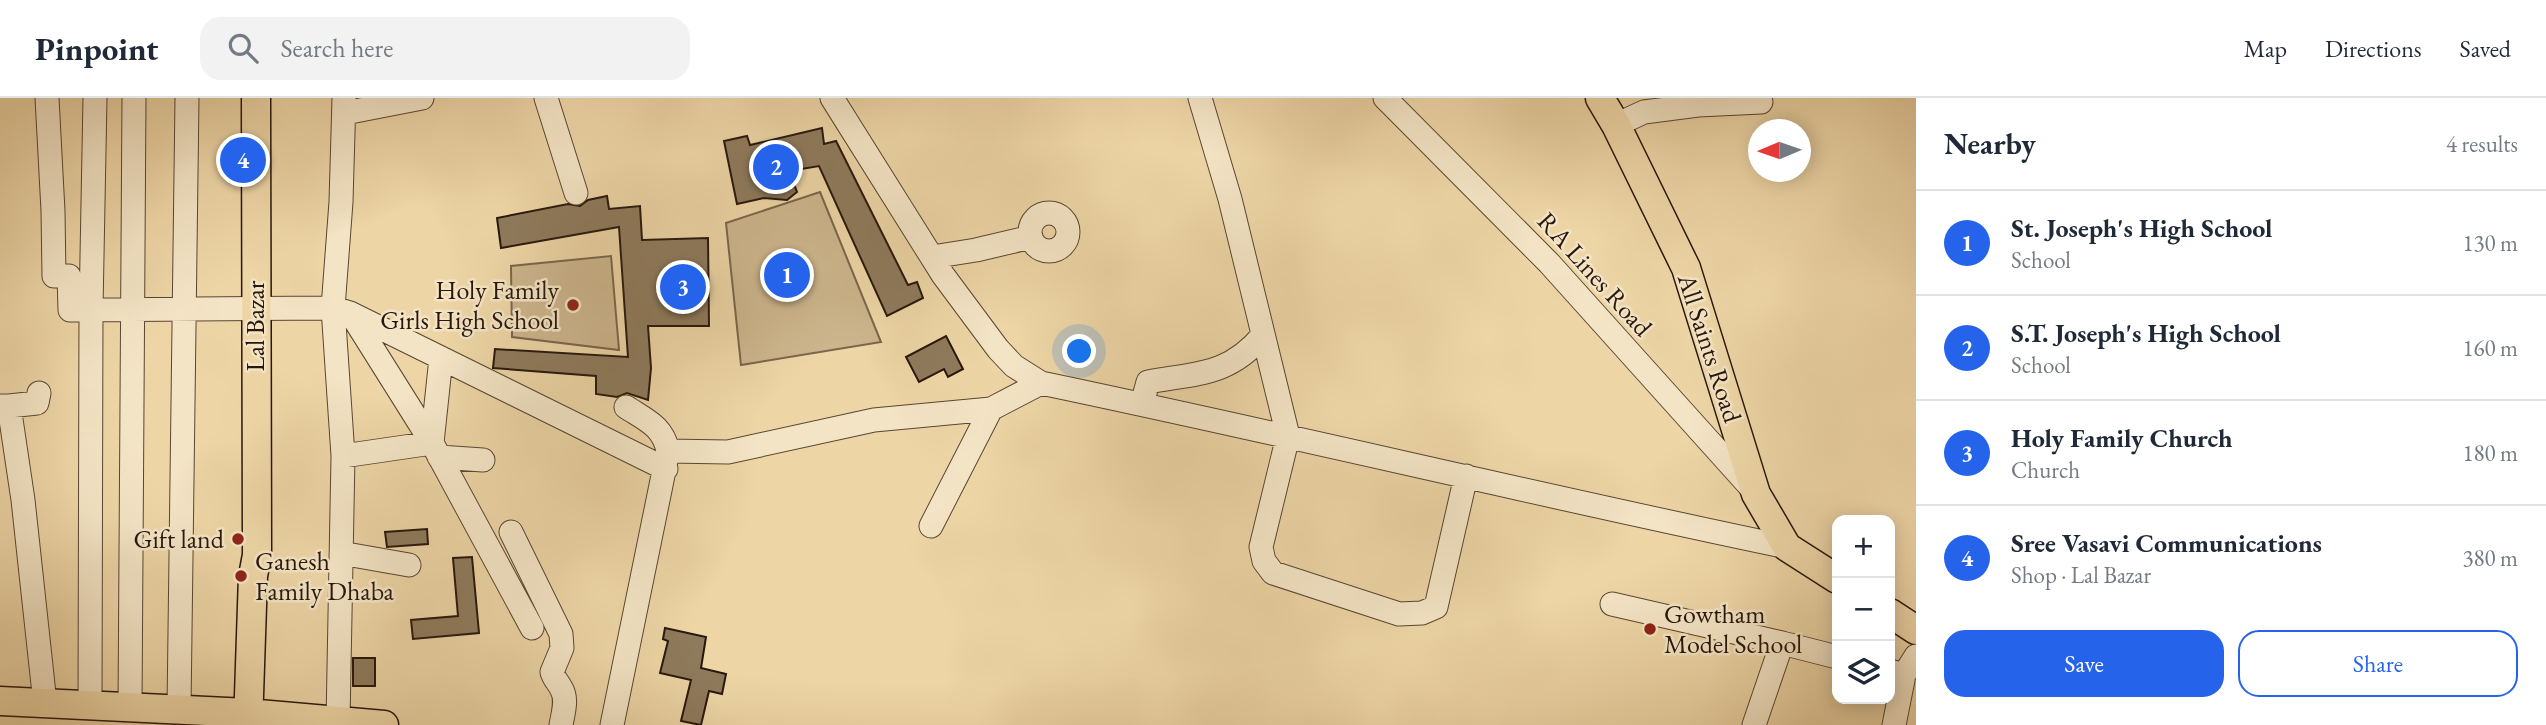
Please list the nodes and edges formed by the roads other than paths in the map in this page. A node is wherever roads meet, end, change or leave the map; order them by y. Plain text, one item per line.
1 (47, 98) edge
2 (95, 98) edge
3 (134, 98) edge
4 (187, 98) edge
5 (256, 98) edge
6 (422, 98) edge
7 (546, 98) edge
8 (832, 98) edge
9 (1200, 98) edge
10 (1385, 98) edge
11 (1600, 98) edge
12 (1760, 102) dead end
13 (1653, 104) edge
14 (344, 106) edge
15 (1616, 125) junction
16 (576, 193) dead end
17 (1031, 237) dead end
18 (932, 257) junction
19 (255, 308) junction
20 (91, 309) junction
21 (134, 309) junction
22 (182, 309) junction
23 (342, 311) junction
24 (1263, 335) junction
25 (441, 358) junction
26 (1041, 383) junction
27 (39, 393) dead end
28 (1142, 404) junction
29 (5, 406) edge
30 (626, 407) dead end
31 (991, 409) junction
32 (1288, 436) junction
33 (436, 450) junction
34 (343, 456) junction
35 (484, 460) dead end
36 (667, 460) junction
37 (1466, 476) junction
38 (10, 481) edge
39 (1756, 494) junction
40 (931, 526) dead end
41 (511, 533) dead end
42 (1787, 547) junction
43 (341, 555) junction
44 (409, 565) dead end
45 (1835, 578) edge
46 (1612, 604) dead end
47 (1895, 616) edge
48 (532, 628) dead end
49 (1916, 630) edge
50 (1782, 643) junction
51 (1832, 656) edge
52 (1903, 667) edge
53 (0, 701) edge
54 (45, 703) junction
55 (130, 707) junction
56 (179, 709) junction
57 (98, 715) edge
58 (255, 719) edge
59 (0, 720) edge
60 (338, 721) junction
61 (384, 725) edge
62 (561, 725) edge
63 (612, 725) edge
64 (1754, 725) edge
65 (1894, 725) edge

1 - 20 street
2 - 20 street
3 - 21 street
4 - 22 street
5 - 19 main road, Lal Bazar
6 - 14 street
7 - 16 street
8 - 18 street
9 - 24 street
10 - 39 street, RA Lines Road
11 - 15 main road, All Saints Road
12 - 13 street
13 - 15 street
14 - 23 street
15 - 39 main road, All Saints Road
17 - 18 street
18 - 26 street
19 - 22 street
19 - 23 street
19 - 58 main road, Lal Bazar
20 - 21 street
20 - 57 street
21 - 22 street
21 - 55 street
22 - 56 street
23 - 25 street
23 - 33 street
23 - 34 street
24 - 28 street
24 - 32 street
25 - 33 street
25 - 36 street
26 - 28 street
26 - 31 street
27 - 29 street
28 - 32 street
29 - 38 street
30 - 36 street
31 - 36 street
31 - 40 street
32 - 37 street
32 - 37 street
33 - 34 street
33 - 35 street
33 - 48 street
34 - 43 street
36 - 63 street
37 - 42 street
38 - 54 street
39 - 42 main road, All Saints Road
41 - 62 street
42 - 45 main road, All Saints Road
43 - 44 street
43 - 60 street
46 - 50 street
47 - 49 main road
50 - 51 street
50 - 64 street
52 - 65 street
53 - 54 main road
54 - 57 main road
55 - 56 main road
55 - 57 main road
56 - 58 main road
57 - 59 main road
58 - 60 main road
60 - 61 main road

